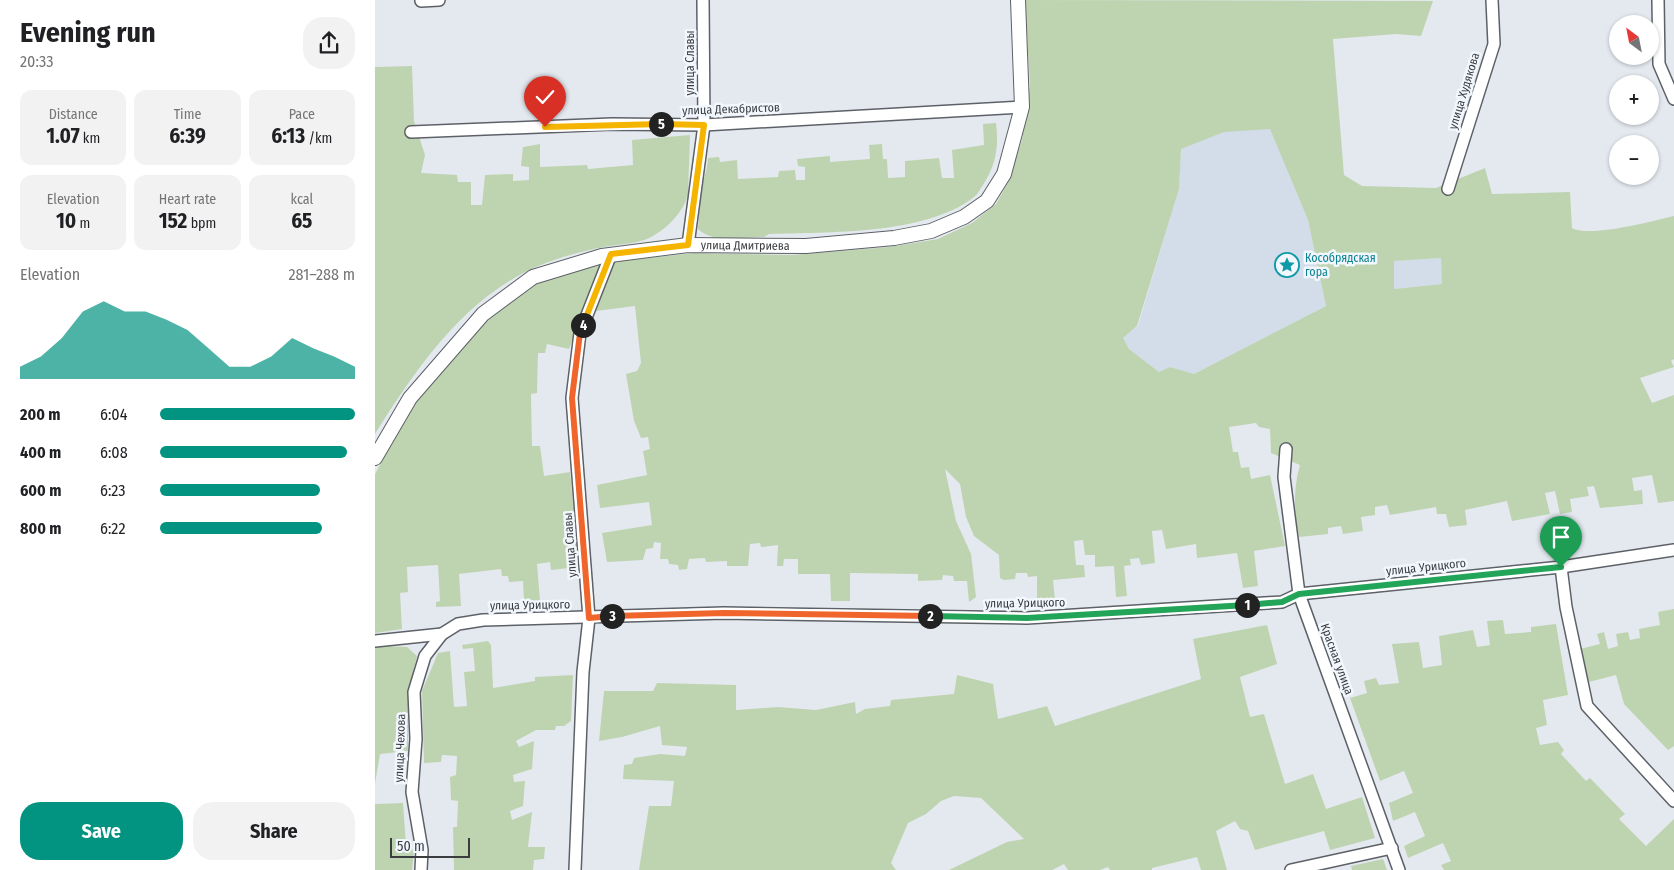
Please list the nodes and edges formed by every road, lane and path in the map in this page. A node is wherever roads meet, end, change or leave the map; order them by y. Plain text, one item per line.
1 (439, 0) edge
2 (703, 0) edge
3 (1017, 0) edge
4 (1492, 0) edge
5 (1658, 0) edge
6 (421, 1) edge
7 (1674, 99) edge
8 (1022, 108) junction
9 (704, 125) junction
10 (411, 132) dead end
11 (1448, 189) dead end
12 (688, 245) junction
13 (611, 254) junction
14 (1286, 449) dead end
15 (375, 458) edge
16 (1674, 550) edge
17 (1561, 567) junction
18 (1299, 594) junction
19 (589, 618) junction
20 (442, 634) junction
21 (375, 640) edge
22 (1674, 801) edge
23 (1392, 848) junction
24 (421, 870) edge
25 (575, 870) edge
26 (1291, 870) edge
27 (1399, 870) edge

1 - 6 street
2 - 9 street, улица Славы
3 - 8 street, улица Дмитриева
4 - 11 street, улица Худякова
5 - 7 street
8 - 9 street, улица Декабристов
8 - 12 street, улица Дмитриева
9 - 10 street, улица Декабристов
9 - 12 street, улица Славы
12 - 13 street, улица Дмитриева
13 - 15 street, улица Дмитриева
13 - 19 street, улица Славы
14 - 18 street, Красная улица
16 - 17 street, улица Урицкого
17 - 18 street, улица Урицкого
17 - 22 street
18 - 19 street, улица Урицкого
18 - 23 street, Красная улица
19 - 20 street, улица Урицкого
19 - 25 street, улица Славы
20 - 21 street, улица Урицкого
20 - 24 street, улица Чехова
23 - 26 street
23 - 27 street, Красная улица

